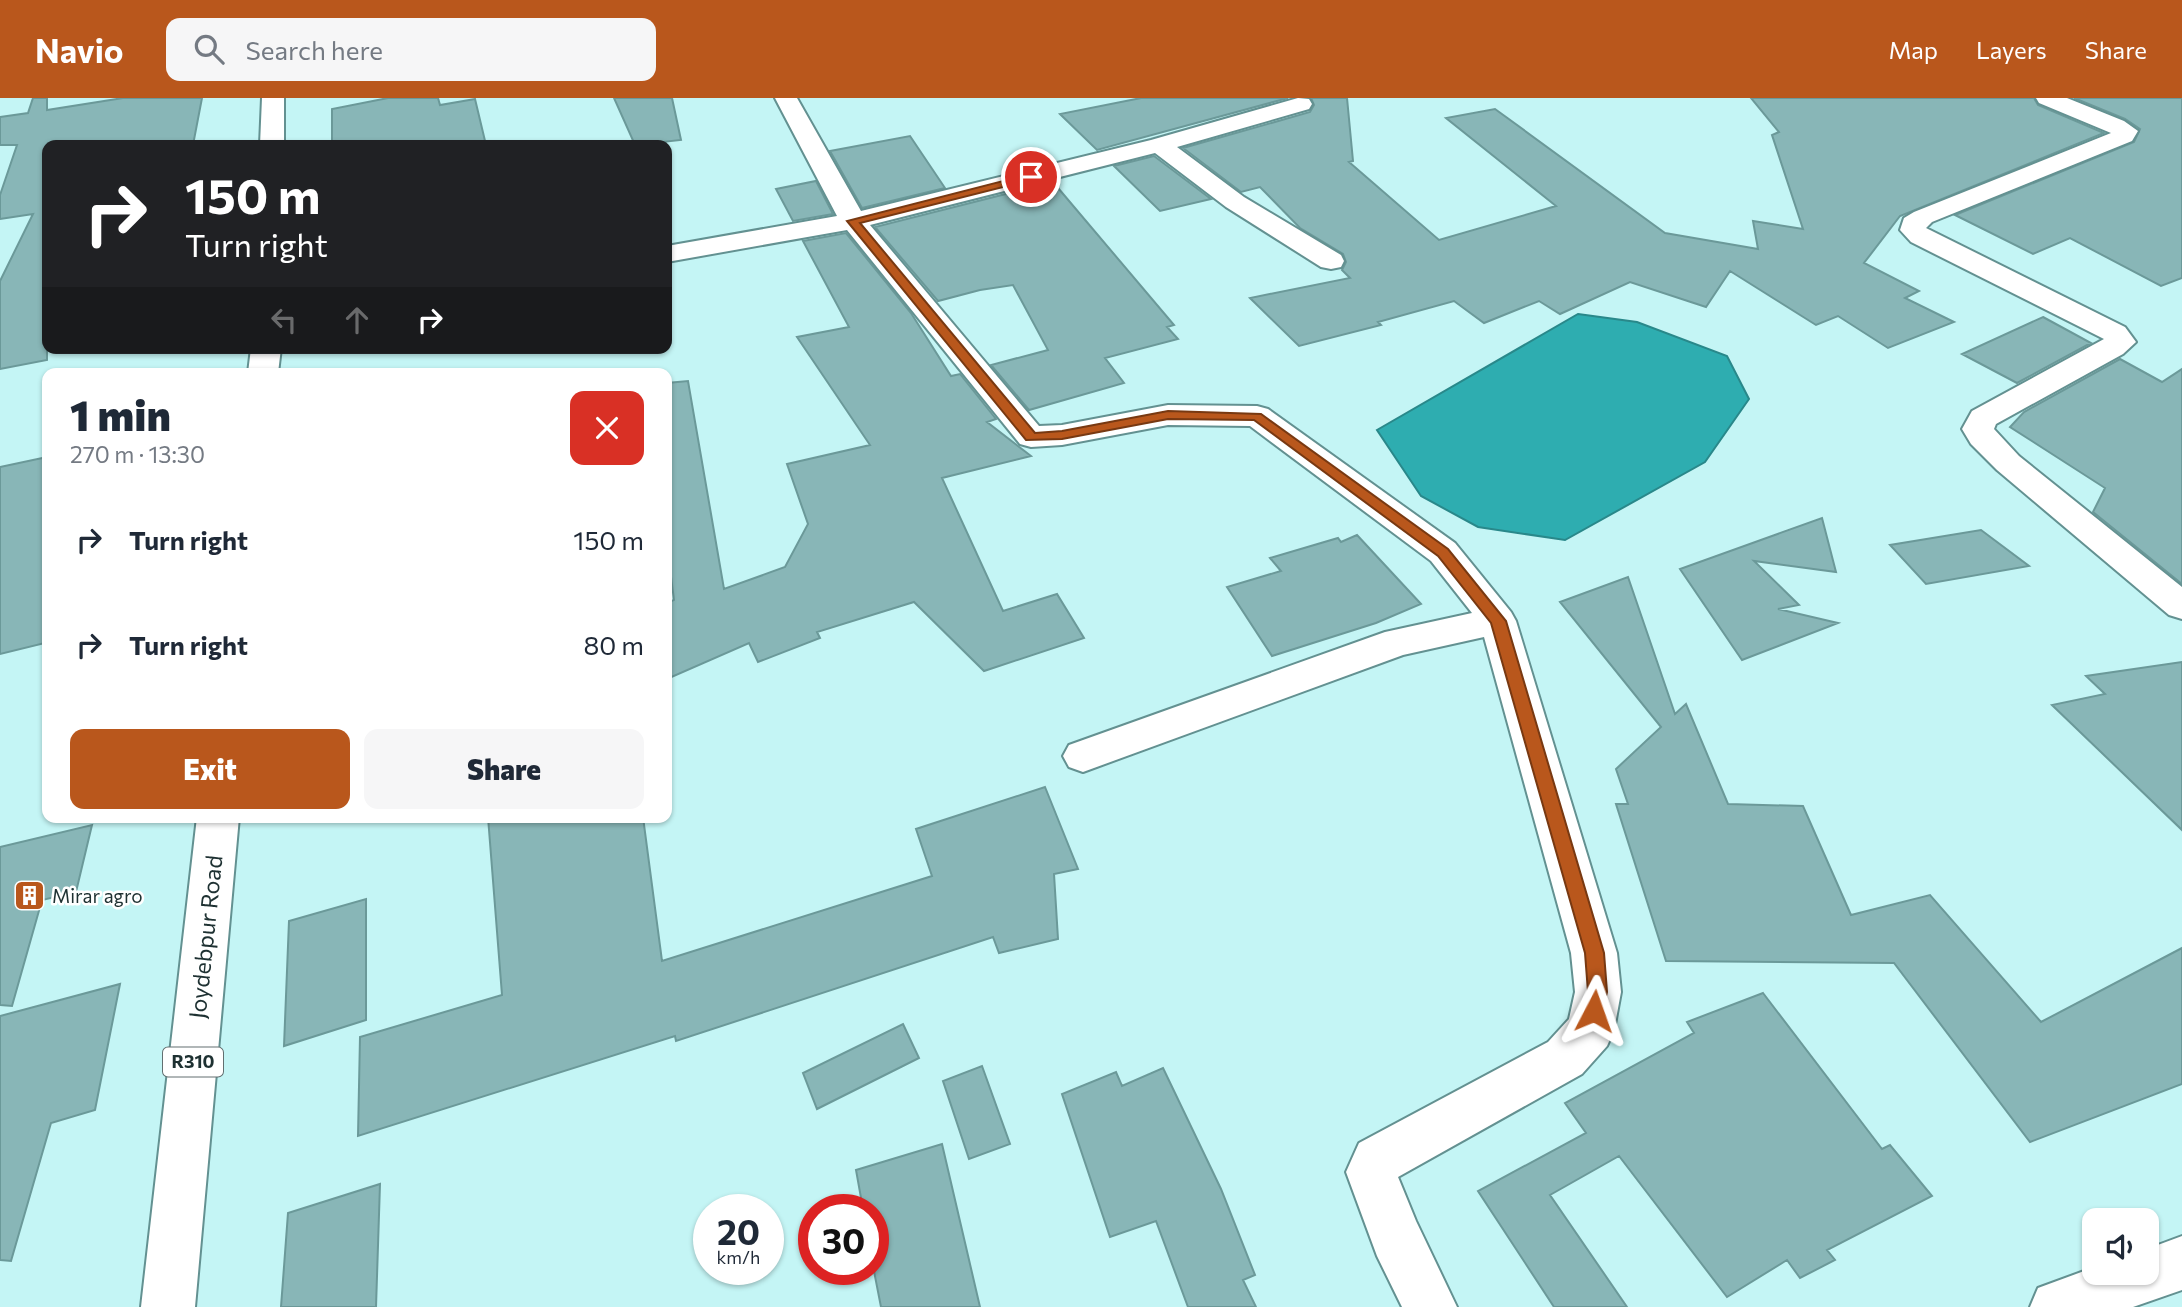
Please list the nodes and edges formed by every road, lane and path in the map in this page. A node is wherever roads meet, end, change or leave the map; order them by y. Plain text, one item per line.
1 (274, 98) edge
2 (786, 98) edge
3 (2047, 98) edge
4 (1301, 104) dead end
5 (272, 140) edge
6 (1158, 145) junction
7 (853, 221) junction
8 (672, 253) edge
9 (1331, 261) dead end
10 (2182, 606) edge
11 (1498, 621) junction
12 (1083, 756) dead end
13 (217, 823) edge
14 (2182, 1264) edge
15 (169, 1307) edge
16 (1430, 1307) edge
17 (2057, 1307) edge

1 - 5 street
2 - 7 street
3 - 10 street
4 - 6 street
6 - 7 street
6 - 9 street
7 - 8 street
7 - 11 street
11 - 12 street
11 - 16 street
13 - 15 street, Joydebpur Road / R310
14 - 17 street

